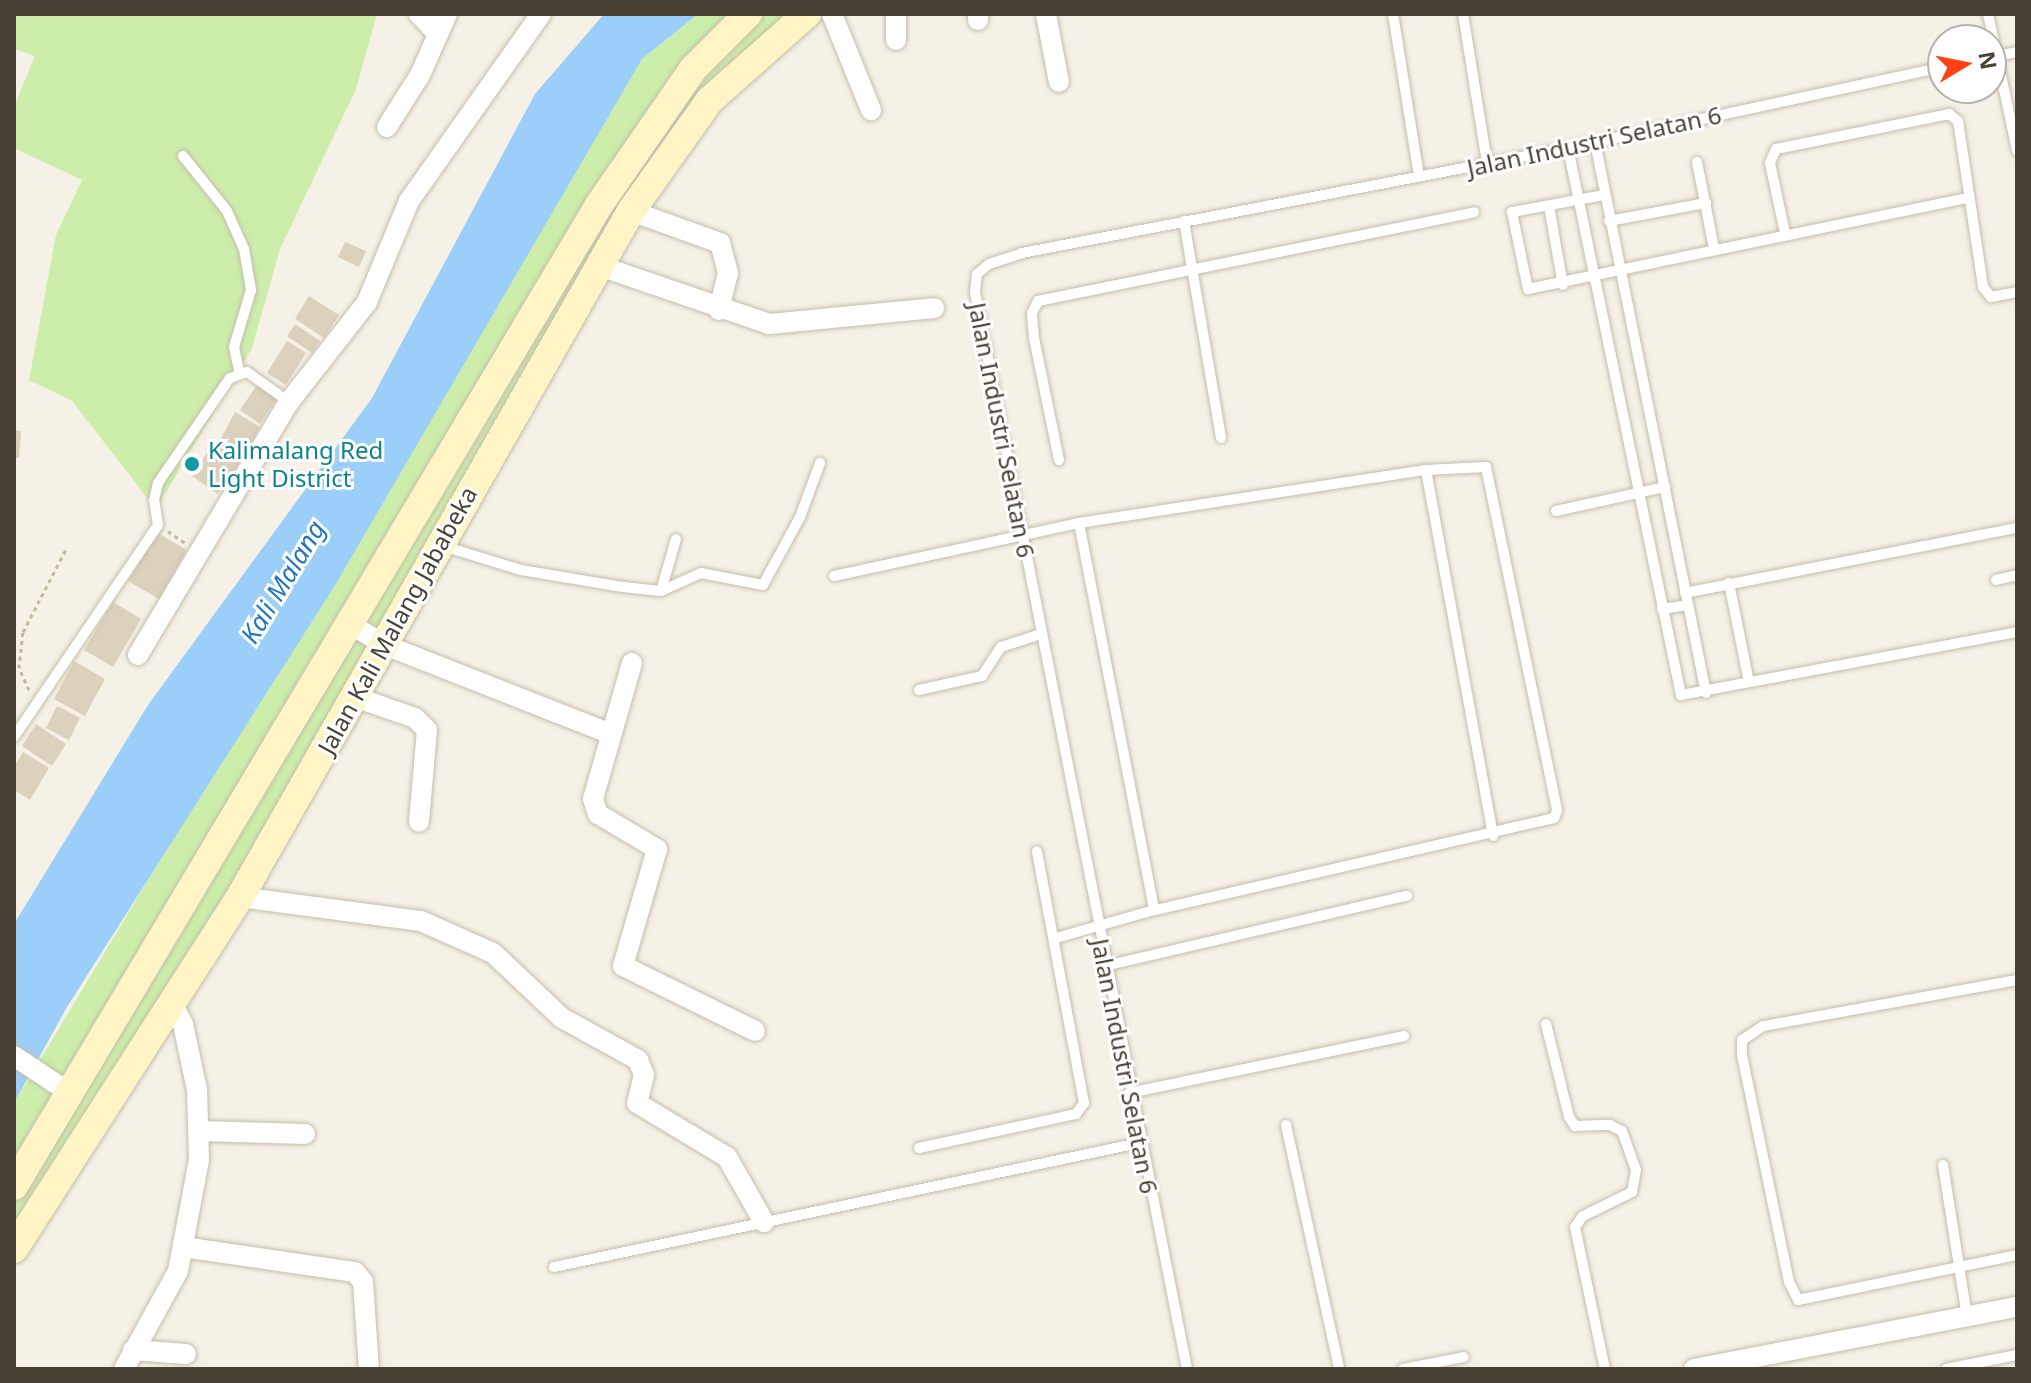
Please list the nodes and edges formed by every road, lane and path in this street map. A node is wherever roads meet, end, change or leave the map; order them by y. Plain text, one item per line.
1 (419, 14) edge
2 (447, 14) edge
3 (541, 14) edge
4 (748, 14) edge
5 (807, 14) edge
6 (832, 14) edge
7 (896, 14) edge
8 (1046, 14) edge
9 (1393, 14) edge
10 (1463, 14) edge
11 (436, 32) junction
12 (896, 40) dead end
13 (1927, 70) edge
14 (1059, 82) dead end
15 (2006, 104) edge
16 (871, 110) dead end
17 (387, 127) dead end
18 (1595, 142) junction
19 (1568, 148) junction
20 (2017, 151) edge
21 (183, 156) dead end
22 (1697, 162) dead end
23 (1487, 163) junction
24 (1419, 176) junction
25 (1604, 195) junction
26 (1968, 198) junction
27 (1579, 199) junction
28 (1706, 203) junction
29 (1549, 206) junction
30 (631, 211) junction
31 (1474, 212) dead end
32 (1184, 221) junction
33 (1609, 221) junction
34 (1785, 233) junction
35 (1714, 249) junction
36 (597, 265) junction
37 (1189, 271) junction
38 (1618, 271) junction
39 (1594, 277) junction
40 (1563, 285) junction
41 (2017, 292) edge
42 (934, 308) dead end
43 (719, 310) junction
44 (239, 371) junction
45 (289, 402) junction
46 (1221, 438) dead end
47 (1059, 460) dead end
48 (820, 463) dead end
49 (1426, 470) junction
50 (1665, 487) junction
51 (1639, 493) junction
52 (1556, 511) dead end
53 (1079, 523) junction
54 (158, 525) junction
55 (2017, 528) edge
56 (1022, 534) junction
57 (676, 539) dead end
58 (440, 545) junction
59 (66, 549) dead end
60 (197, 551) junction
61 (2017, 575) edge
62 (834, 576) dead end
63 (1996, 580) dead end
64 (1729, 583) junction
65 (661, 591) junction
66 (1685, 593) junction
67 (1687, 605) junction
68 (1662, 609) junction
69 (350, 624) junction
70 (2017, 632) edge
71 (1041, 634) junction
72 (385, 645) junction
73 (138, 655) dead end
74 (632, 663) dead end
75 (1749, 682) junction
76 (919, 690) dead end
77 (1706, 693) junction
78 (355, 697) junction
79 (40, 702) junction
80 (611, 734) junction
81 (14, 737) edge
82 (419, 822) dead end
83 (1493, 836) junction
84 (1037, 851) dead end
85 (1407, 896) dead end
86 (240, 897) junction
87 (1154, 910) junction
88 (1098, 928) junction
89 (1056, 938) junction
90 (1105, 966) junction
91 (2017, 980) edge
92 (171, 1001) junction
93 (1546, 1024) dead end
94 (755, 1031) dead end
95 (1404, 1036) dead end
96 (14, 1056) edge
97 (60, 1086) junction
98 (1129, 1093) junction
99 (1286, 1125) dead end
100 (200, 1131) junction
101 (305, 1134) dead end
102 (1139, 1143) junction
103 (919, 1148) dead end
104 (1943, 1165) dead end
105 (14, 1186) edge
106 (764, 1222) junction
107 (183, 1247) junction
108 (14, 1249) edge
109 (2017, 1255) edge
110 (554, 1267) dead end
111 (1959, 1268) junction
112 (2017, 1307) edge
113 (1967, 1317) junction
114 (133, 1350) junction
115 (186, 1354) dead end
116 (2017, 1355) edge
117 (1464, 1357) dead end
118 (124, 1369) edge
119 (369, 1369) edge
120 (1187, 1369) edge
121 (1339, 1369) edge
122 (1403, 1369) edge
123 (1605, 1369) edge
124 (1694, 1369) edge
125 (1946, 1369) edge

1 - 11 street
2 - 11 street
3 - 45 street
4 - 69 main road, Jalan Kali Malang Jababeka
5 - 30 main road, Jalan Kali Malang Jababeka
6 - 16 street
7 - 12 street
8 - 14 street
9 - 24 lane
10 - 23 lane
11 - 17 street
13 - 18 lane, Jalan Industri Selatan 6
15 - 20 lane
18 - 19 lane, Jalan Industri Selatan 6
18 - 25 lane
19 - 23 lane, Jalan Industri Selatan 6
19 - 27 lane
21 - 44 lane
22 - 28 lane
23 - 24 lane, Jalan Industri Selatan 6
24 - 32 lane, Jalan Industri Selatan 6
25 - 27 lane
25 - 33 lane
26 - 34 lane
26 - 34 lane
26 - 41 lane
27 - 29 lane
27 - 39 lane
28 - 33 lane
28 - 35 lane
29 - 40 lane
29 - 40 lane
30 - 36 main road, Jalan Kali Malang Jababeka
30 - 43 street
31 - 37 lane
32 - 37 lane
32 - 56 lane, Jalan Industri Selatan 6
33 - 38 lane
34 - 35 lane
35 - 38 lane
36 - 43 street
36 - 58 main road, Jalan Kali Malang Jababeka
37 - 46 lane
37 - 47 lane
38 - 39 lane
38 - 50 lane
39 - 40 lane
39 - 51 lane
42 - 43 street
44 - 45 lane
44 - 54 lane
45 - 60 street
48 - 65 lane
49 - 53 lane
49 - 83 lane
49 - 83 lane
50 - 51 lane
50 - 66 lane
51 - 52 lane
51 - 68 lane
53 - 56 lane
53 - 87 lane
54 - 60 path
54 - 79 lane
55 - 64 lane
56 - 62 lane
56 - 71 lane, Jalan Industri Selatan 6
57 - 65 lane
58 - 65 lane
58 - 72 main road, Jalan Kali Malang Jababeka
59 - 79 path
60 - 73 street
61 - 63 lane
64 - 66 lane
64 - 75 lane
66 - 67 lane
67 - 68 lane
67 - 77 lane
68 - 77 lane
69 - 72 street
69 - 97 main road, Jalan Kali Malang Jababeka
70 - 75 lane
71 - 76 lane
71 - 88 lane, Jalan Industri Selatan 6
72 - 78 main road, Jalan Kali Malang Jababeka
72 - 80 street
74 - 80 street
75 - 77 lane
78 - 82 street
78 - 86 main road, Jalan Kali Malang Jababeka
79 - 81 lane
80 - 94 street
83 - 87 lane
84 - 89 lane
85 - 90 lane
86 - 92 main road, Jalan Kali Malang Jababeka
86 - 106 street
87 - 88 lane
88 - 89 lane
88 - 90 lane, Jalan Industri Selatan 6
89 - 103 lane
90 - 98 lane, Jalan Industri Selatan 6
91 - 111 lane
92 - 100 street
92 - 108 main road, Jalan Kali Malang Jababeka
93 - 123 lane
95 - 98 lane
96 - 97 street
97 - 105 main road, Jalan Kali Malang Jababeka
98 - 102 lane, Jalan Industri Selatan 6
99 - 121 lane
100 - 101 street
100 - 107 street
102 - 106 lane
102 - 120 lane, Jalan Industri Selatan 6
104 - 111 lane
106 - 110 lane
107 - 114 street
107 - 119 street
109 - 111 lane
111 - 113 lane
112 - 113 street
113 - 124 street
114 - 115 street
114 - 118 street
116 - 125 lane
117 - 122 lane

